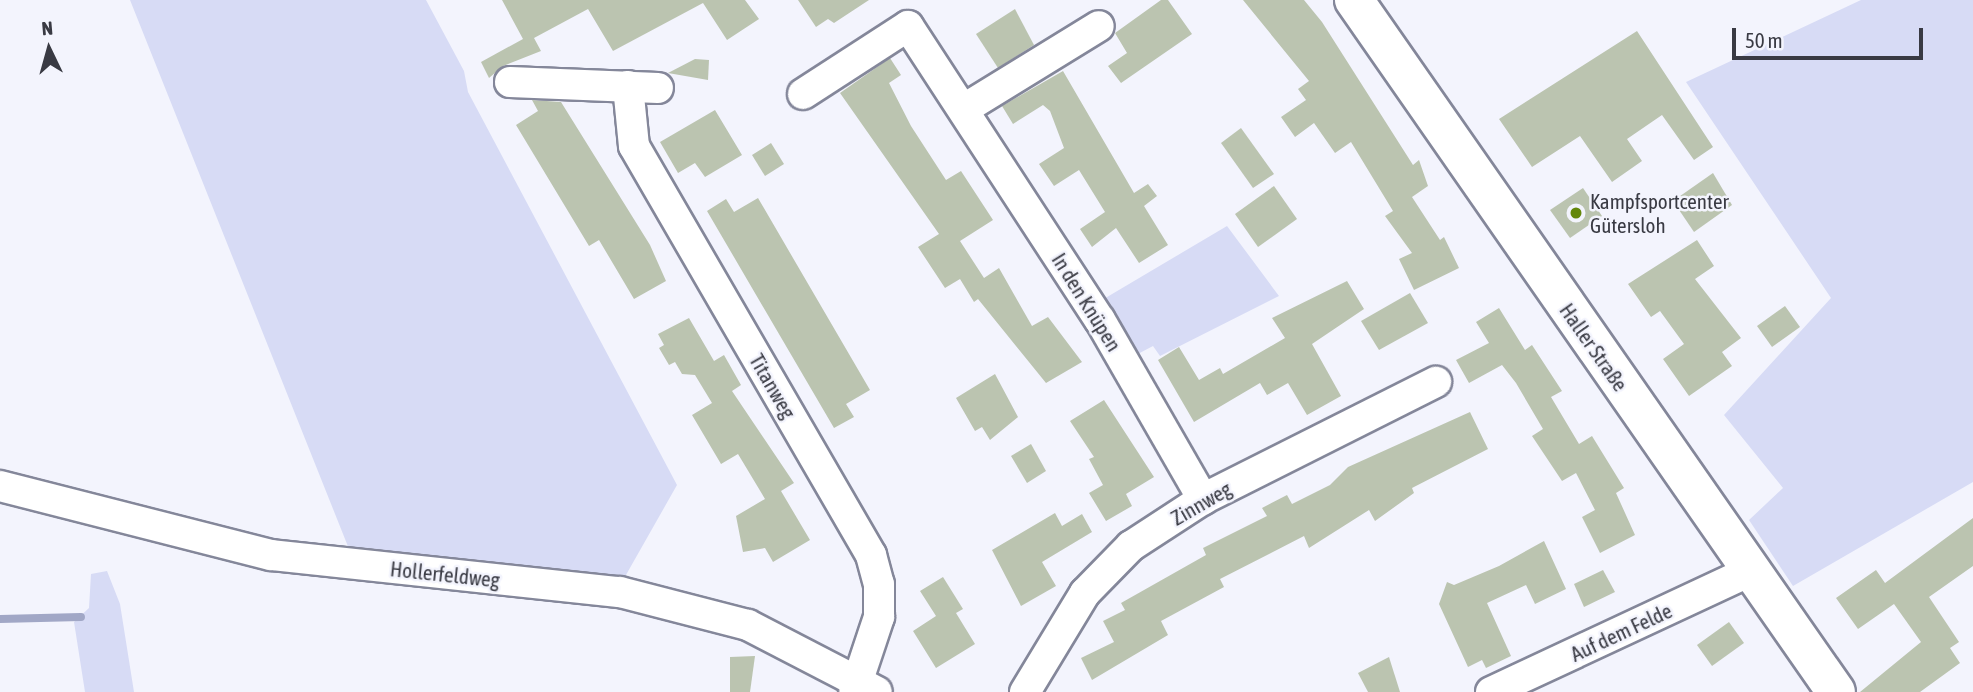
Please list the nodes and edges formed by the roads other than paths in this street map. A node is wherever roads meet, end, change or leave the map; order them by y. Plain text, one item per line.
1 (1354, 0) edge
2 (1099, 26) dead end
3 (510, 82) dead end
4 (628, 86) junction
5 (658, 88) dead end
6 (803, 94) dead end
7 (964, 109) junction
8 (1436, 382) dead end
9 (0, 486) edge
10 (1203, 499) junction
11 (1751, 571) junction
12 (863, 688) edge
13 (1025, 692) edge
14 (1491, 692) edge
15 (1836, 692) edge

1 - 11 street, Haller Straße
2 - 7 street
3 - 4 street
4 - 5 street
4 - 12 street, Titanweg
6 - 7 street, In den Knüpen
7 - 10 street, In den Knüpen
8 - 10 street, Zinnweg
9 - 12 street, Hollerfeldweg
10 - 13 street, Zinnweg
11 - 14 street, Auf dem Felde
11 - 15 street, Haller Straße

